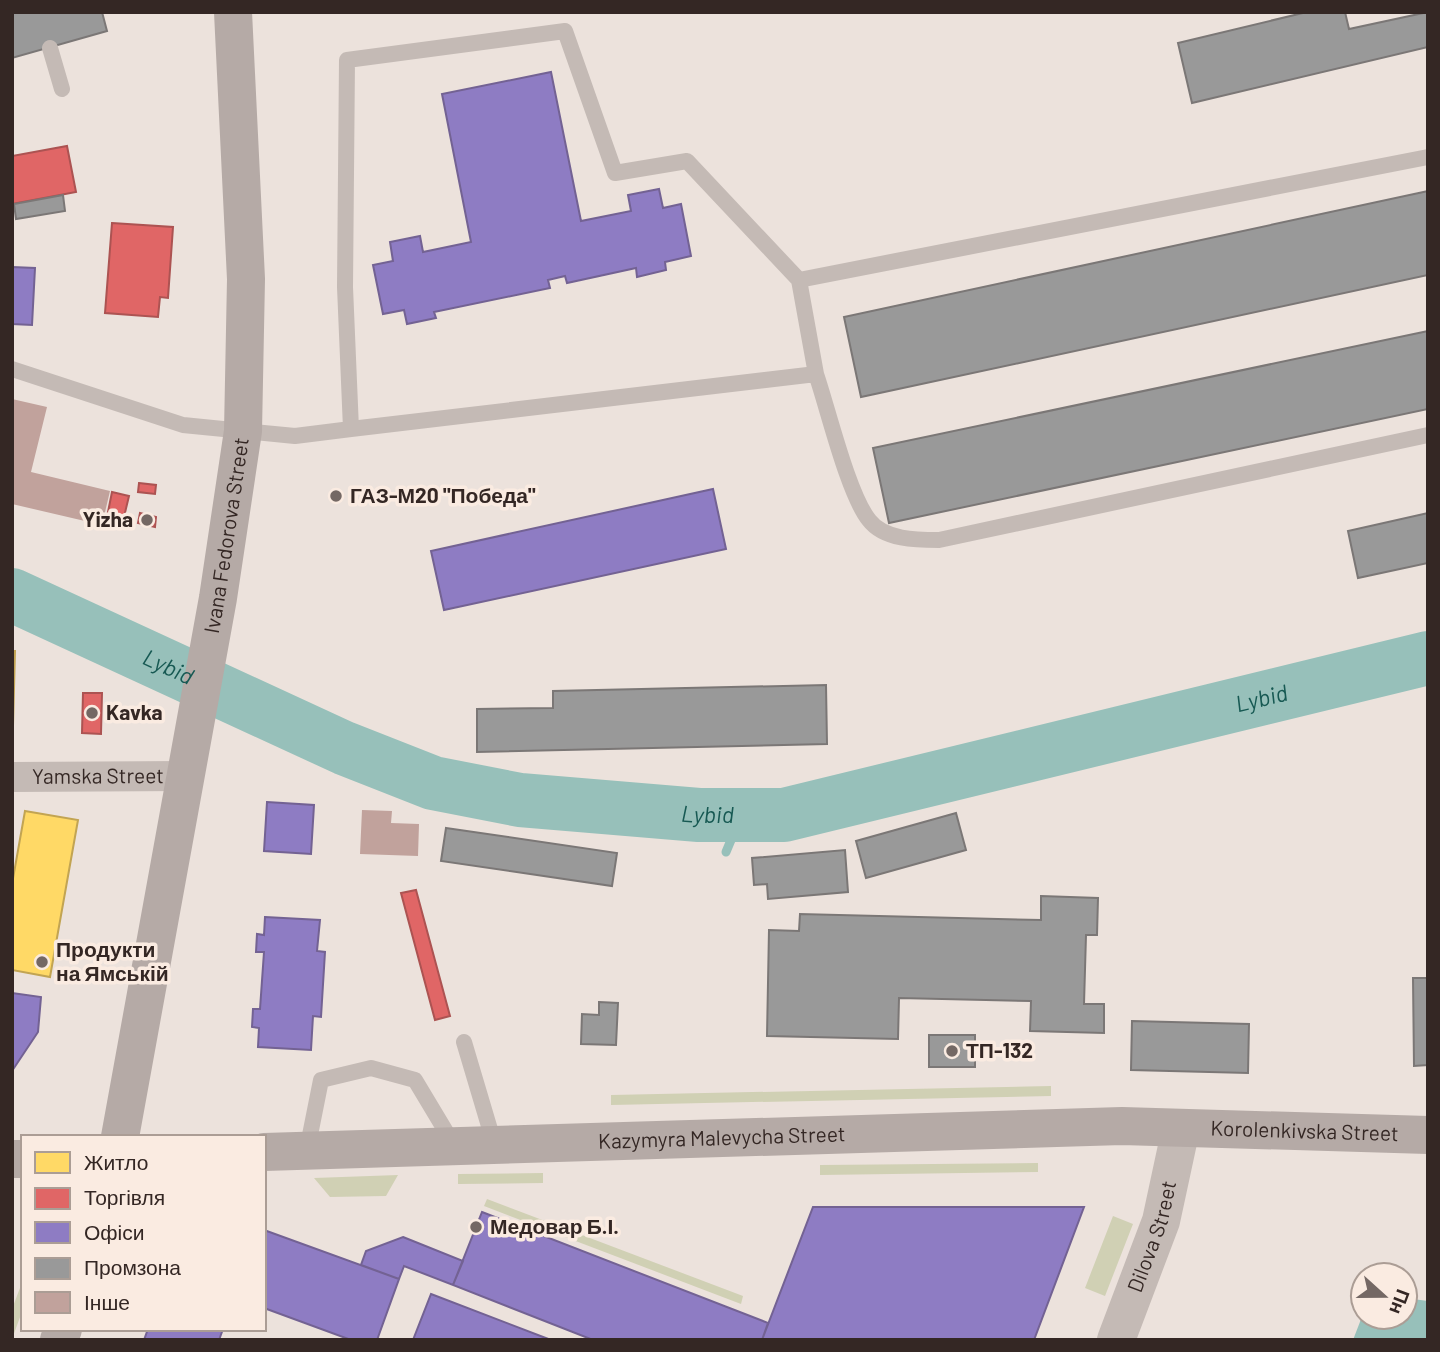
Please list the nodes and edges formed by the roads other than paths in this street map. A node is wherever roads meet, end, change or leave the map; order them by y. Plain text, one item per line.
1 (233, 12) edge
2 (50, 48) dead end
3 (62, 89) dead end
4 (1428, 157) edge
5 (799, 280) junction
6 (12, 369) edge
7 (816, 373) junction
8 (351, 429) junction
9 (243, 431) junction
10 (1428, 435) edge
11 (184, 776) junction
12 (12, 777) edge
13 (464, 1042) dead end
14 (1181, 1128) junction
15 (120, 1135) edge
16 (1428, 1135) edge
17 (494, 1143) junction
18 (454, 1145) junction
19 (307, 1150) junction
20 (266, 1152) edge
21 (1116, 1340) edge

1 - 9 main road, Ivana Fedorova Street
2 - 3 lane
4 - 5 lane
5 - 7 lane
5 - 8 lane
6 - 9 lane
7 - 8 lane
7 - 10 lane
8 - 9 lane
9 - 11 main road, Ivana Fedorova Street
11 - 12 street, Yamska Street
11 - 15 main road, Ivana Fedorova Street
13 - 17 lane
14 - 16 main road, Korolenkivska Street
14 - 17 main road, Kazymyra Malevycha Street
14 - 21 street, Dilova Street
17 - 18 main road, Kazymyra Malevycha Street
18 - 19 main road, Kazymyra Malevycha Street
18 - 19 lane
19 - 20 main road, Kazymyra Malevycha Street

